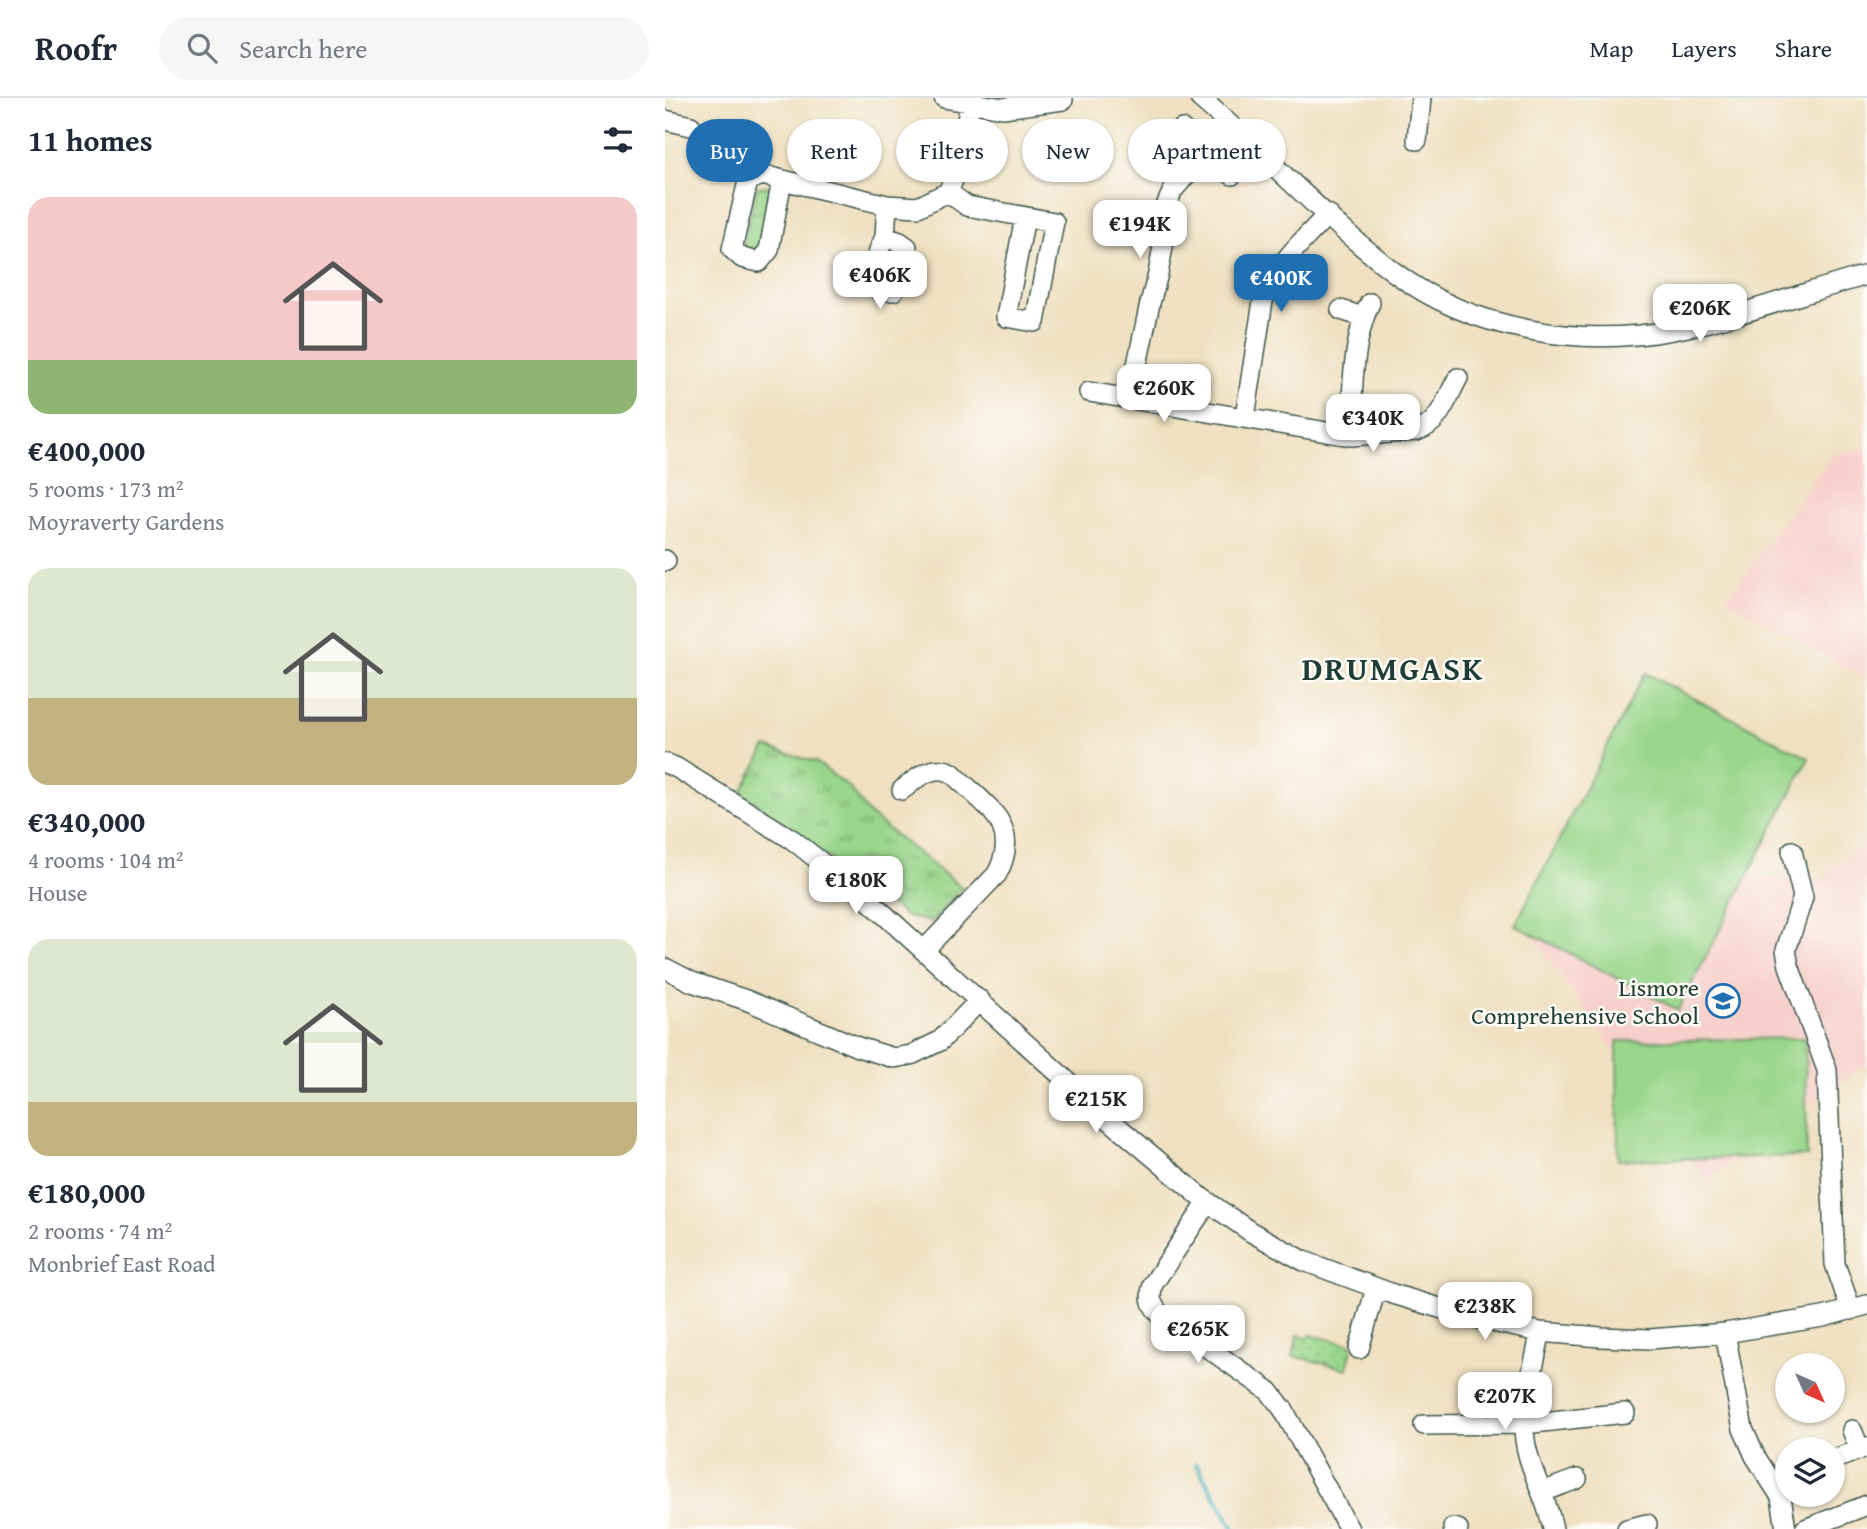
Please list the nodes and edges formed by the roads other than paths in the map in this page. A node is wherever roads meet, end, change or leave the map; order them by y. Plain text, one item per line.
1 (944, 98) edge
2 (1200, 98) edge
3 (1421, 98) edge
4 (971, 100) edge
5 (1065, 104) edge
6 (665, 120) edge
7 (686, 125) edge
8 (1417, 140) dead end
9 (782, 180) dead end
10 (1180, 182) edge
11 (947, 192) junction
12 (887, 205) junction
13 (1328, 214) junction
14 (1025, 217) junction
15 (885, 237) dead end
16 (1867, 275) edge
17 (1341, 310) dead end
18 (1458, 378) dead end
19 (1089, 392) dead end
20 (1131, 398) junction
21 (1245, 417) junction
22 (1352, 436) junction
23 (665, 763) edge
24 (902, 790) dead end
25 (1792, 851) dead end
26 (924, 950) junction
27 (665, 968) edge
28 (980, 1000) junction
29 (1208, 1202) junction
30 (1376, 1288) junction
31 (1859, 1307) edge
32 (1540, 1332) junction
33 (1725, 1333) junction
34 (1359, 1349) dead end
35 (1625, 1413) dead end
36 (1524, 1424) junction
37 (1424, 1425) dead end
38 (1852, 1430) dead end
39 (1863, 1448) edge
40 (1845, 1455) edge
41 (1775, 1473) edge
42 (1577, 1479) dead end
43 (1542, 1492) junction
44 (1867, 1506) edge
45 (1783, 1507) edge
46 (1647, 1524) dead end
47 (1453, 1528) edge
48 (1349, 1529) edge
49 (1458, 1529) edge
50 (1553, 1529) edge
51 (1627, 1529) edge
52 (1786, 1529) edge
53 (1805, 1529) edge

1 - 4 street
2 - 13 street
3 - 8 street
4 - 5 street
4 - 11 street
6 - 7 street
9 - 12 street
10 - 20 street
11 - 12 street
11 - 14 street
12 - 15 street
13 - 16 street
13 - 21 street
14 - 14 street
17 - 22 street
18 - 22 street
19 - 20 street
20 - 21 street
21 - 22 street
23 - 26 street
24 - 26 street
25 - 31 street
26 - 28 street
27 - 28 street
28 - 29 street
29 - 30 street
29 - 48 street
30 - 32 street
30 - 34 street
31 - 33 street
32 - 33 street
32 - 36 street
33 - 41 street
35 - 36 street
36 - 37 street
36 - 43 street
38 - 39 street
39 - 40 street
42 - 43 street
43 - 50 street
44 - 53 street
45 - 52 street
46 - 51 street
47 - 49 street

